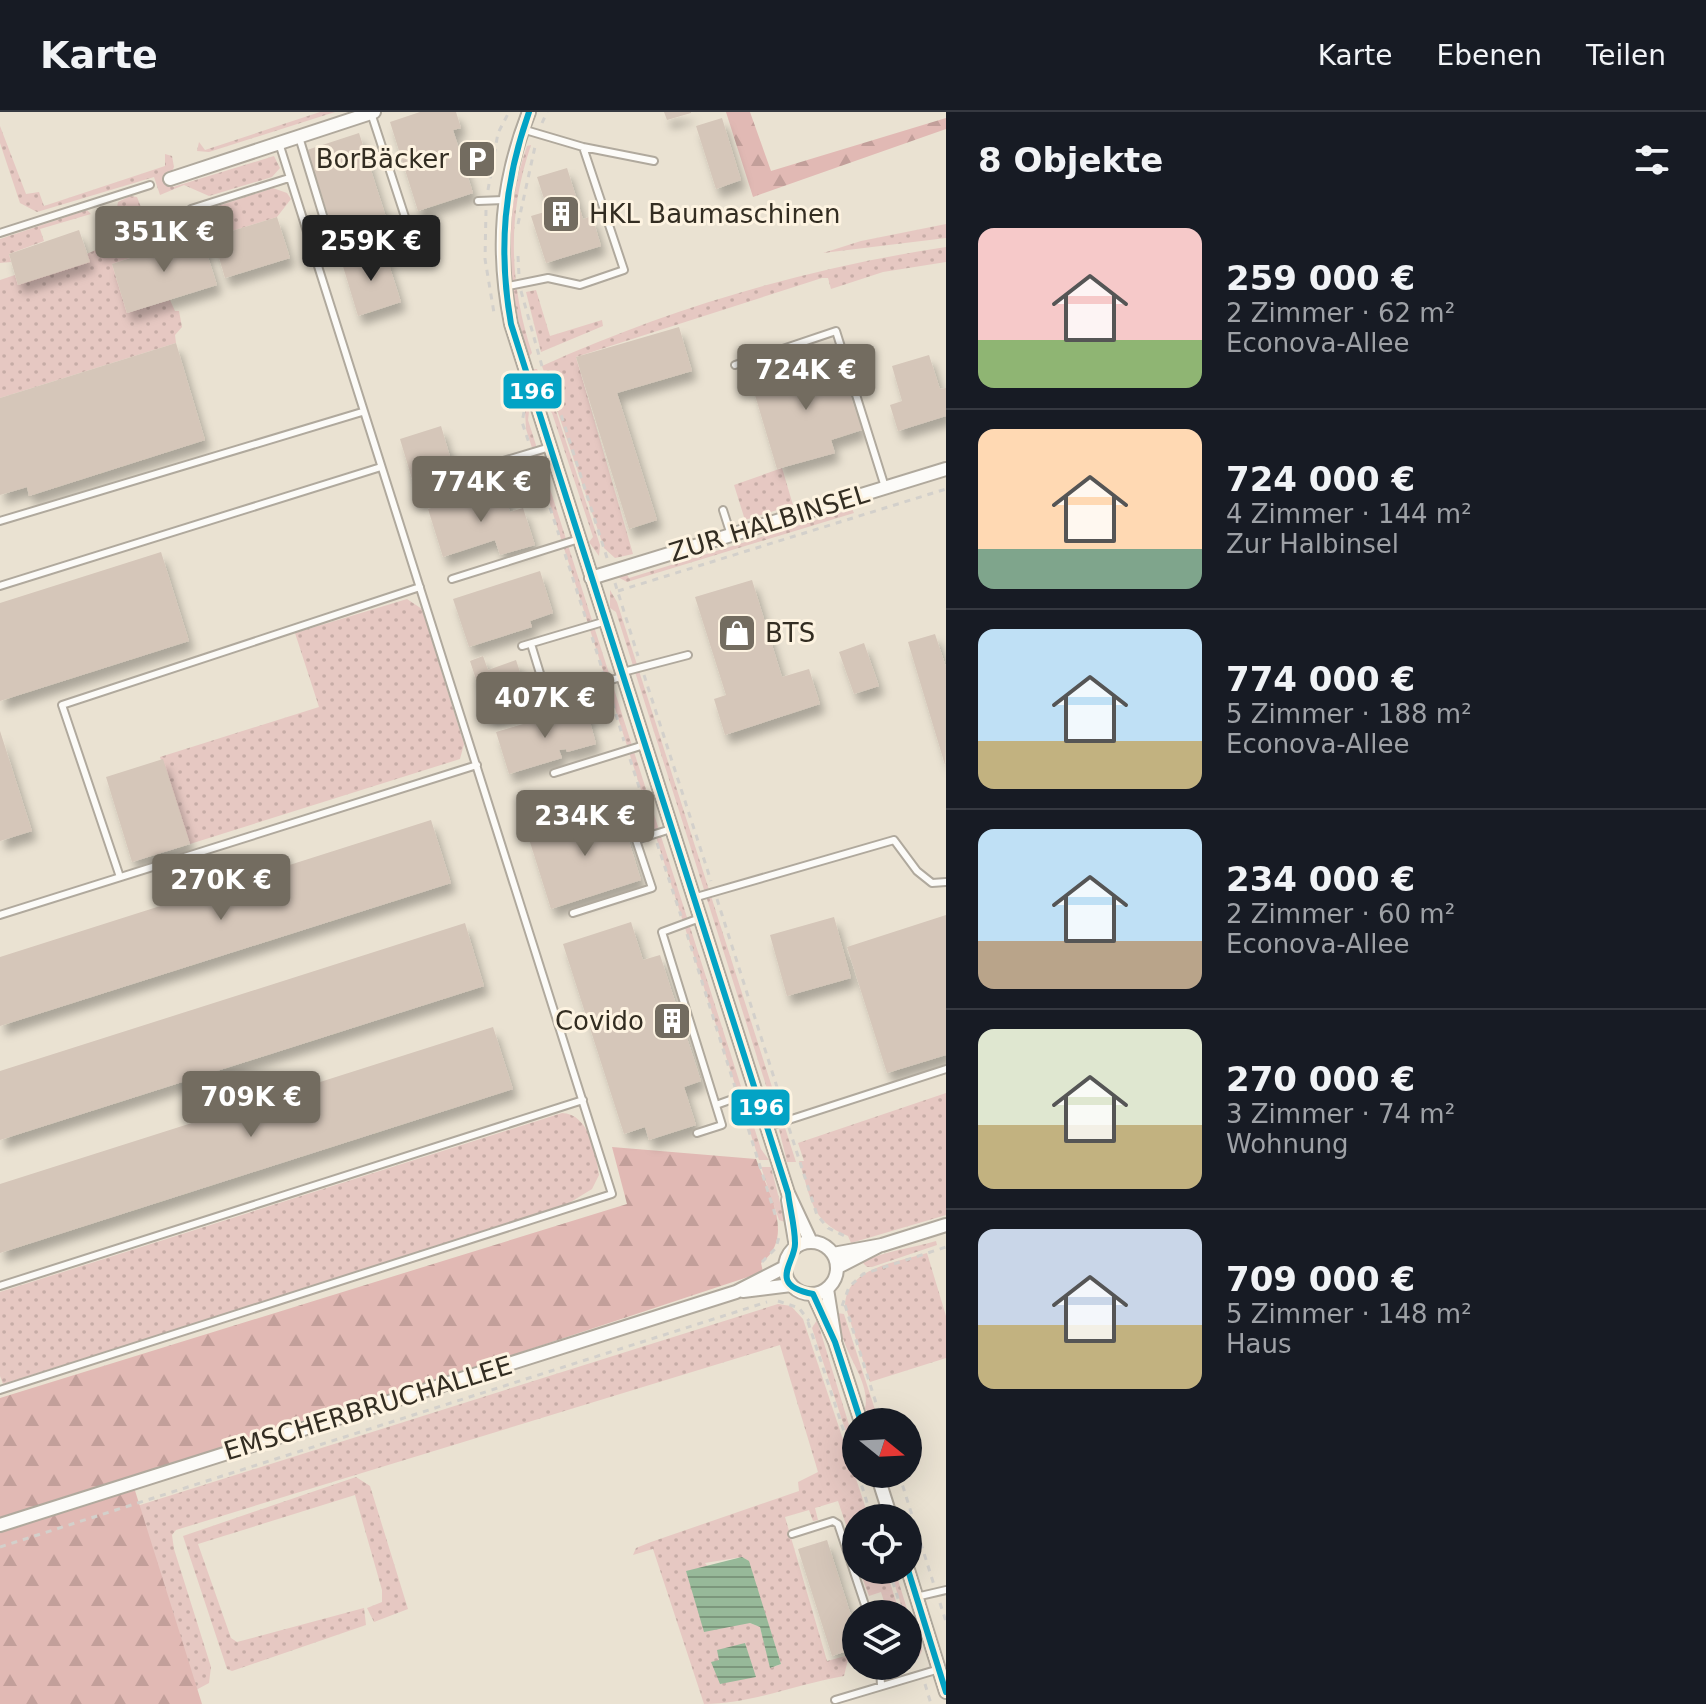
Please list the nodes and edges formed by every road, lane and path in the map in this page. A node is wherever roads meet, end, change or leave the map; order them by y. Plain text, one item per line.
1 (373, 112) edge
2 (529, 112) edge
3 (522, 129) junction
4 (299, 137) junction
5 (279, 143) junction
6 (583, 147) junction
7 (654, 161) dead end
8 (289, 178) junction
9 (170, 179) dead end
10 (150, 185) dead end
11 (504, 200) junction
12 (478, 201) dead end
13 (191, 209) dead end
14 (0, 233) edge
15 (504, 287) junction
16 (735, 365) dead end
17 (362, 412) junction
18 (550, 447) junction
19 (381, 467) junction
20 (480, 468) dead end
21 (946, 469) edge
22 (885, 487) junction
23 (946, 489) edge
24 (723, 510) dead end
25 (0, 521) edge
26 (731, 535) junction
27 (579, 539) junction
28 (591, 578) junction
29 (452, 579) dead end
30 (0, 586) edge
31 (420, 587) junction
32 (618, 591) dead end
33 (603, 622) junction
34 (531, 644) junction
35 (522, 646) dead end
36 (688, 655) dead end
37 (621, 675) junction
38 (644, 745) junction
39 (477, 765) junction
40 (554, 773) dead end
41 (671, 829) junction
42 (120, 877) junction
43 (946, 882) edge
44 (693, 898) junction
45 (573, 913) dead end
46 (0, 915) edge
47 (700, 918) junction
48 (946, 1069) edge
49 (755, 1091) junction
50 (583, 1100) junction
51 (716, 1105) junction
52 (767, 1127) junction
53 (697, 1133) dead end
54 (788, 1193) junction
55 (946, 1225) edge
56 (811, 1242) junction
57 (882, 1245) junction
58 (796, 1247) junction
59 (946, 1247) edge
60 (833, 1254) junction
61 (785, 1267) junction
62 (838, 1267) junction
63 (863, 1274) dead end
64 (791, 1285) junction
65 (0, 1286) edge
66 (827, 1289) junction
67 (736, 1292) junction
68 (813, 1294) junction
69 (771, 1301) dead end
70 (845, 1305) dead end
71 (808, 1322) dead end
72 (835, 1342) junction
73 (0, 1390) edge
74 (856, 1408) edge
75 (878, 1408) edge
76 (842, 1425) edge
77 (904, 1488) edge
78 (0, 1525) edge
79 (792, 1534) dead end
80 (0, 1547) edge
81 (912, 1584) edge
82 (946, 1590) edge
83 (937, 1592) junction
84 (916, 1597) junction
85 (863, 1600) edge
86 (946, 1622) edge
87 (941, 1665) edge
88 (881, 1680) edge
89 (881, 1686) junction
90 (946, 1692) edge
91 (835, 1700) dead end

1 - 4 street
1 - 4 lane
2 - 3 street
3 - 6 lane
3 - 11 street
4 - 5 street
5 - 8 lane
5 - 9 street
6 - 7 lane
6 - 15 lane
8 - 13 lane
8 - 17 lane
10 - 14 lane
11 - 12 lane
11 - 15 street
15 - 18 street
16 - 22 lane
17 - 19 lane
17 - 25 lane
18 - 20 lane
18 - 27 street
19 - 30 lane
19 - 31 lane
21 - 22 street, ZUR HALBINSEL
22 - 26 street, ZUR HALBINSEL
23 - 32 path
24 - 26 lane
26 - 28 street, ZUR HALBINSEL
27 - 28 street
27 - 29 lane
28 - 33 street
31 - 39 lane
31 - 42 lane
33 - 34 lane
33 - 37 street
34 - 35 lane
34 - 37 lane
36 - 37 lane
37 - 38 street
38 - 40 lane
38 - 41 street
39 - 42 lane
39 - 50 lane
41 - 44 street
41 - 45 lane
42 - 46 lane
43 - 44 lane
44 - 47 street
47 - 49 street
47 - 51 lane
48 - 52 lane
49 - 51 lane
49 - 52 street
50 - 65 lane
50 - 73 lane
51 - 53 lane
52 - 54 street
54 - 56 street
54 - 58 street
55 - 57 street
56 - 58 street
56 - 60 street
57 - 60 street
57 - 62 street
58 - 61 street
59 - 63 path
60 - 62 street
61 - 64 street
61 - 67 street, EMSCHERBRUCHALLEE
62 - 66 street
64 - 67 street, EMSCHERBRUCHALLEE
64 - 68 street
66 - 68 street
66 - 72 street
67 - 78 street, EMSCHERBRUCHALLEE
68 - 72 street
69 - 80 path
70 - 75 path
71 - 76 path
72 - 74 street
77 - 83 path
79 - 85 lane
81 - 84 street
82 - 83 lane
83 - 84 lane
83 - 86 path
84 - 87 street
87 - 89 lane
87 - 90 street
88 - 89 lane
89 - 91 lane

